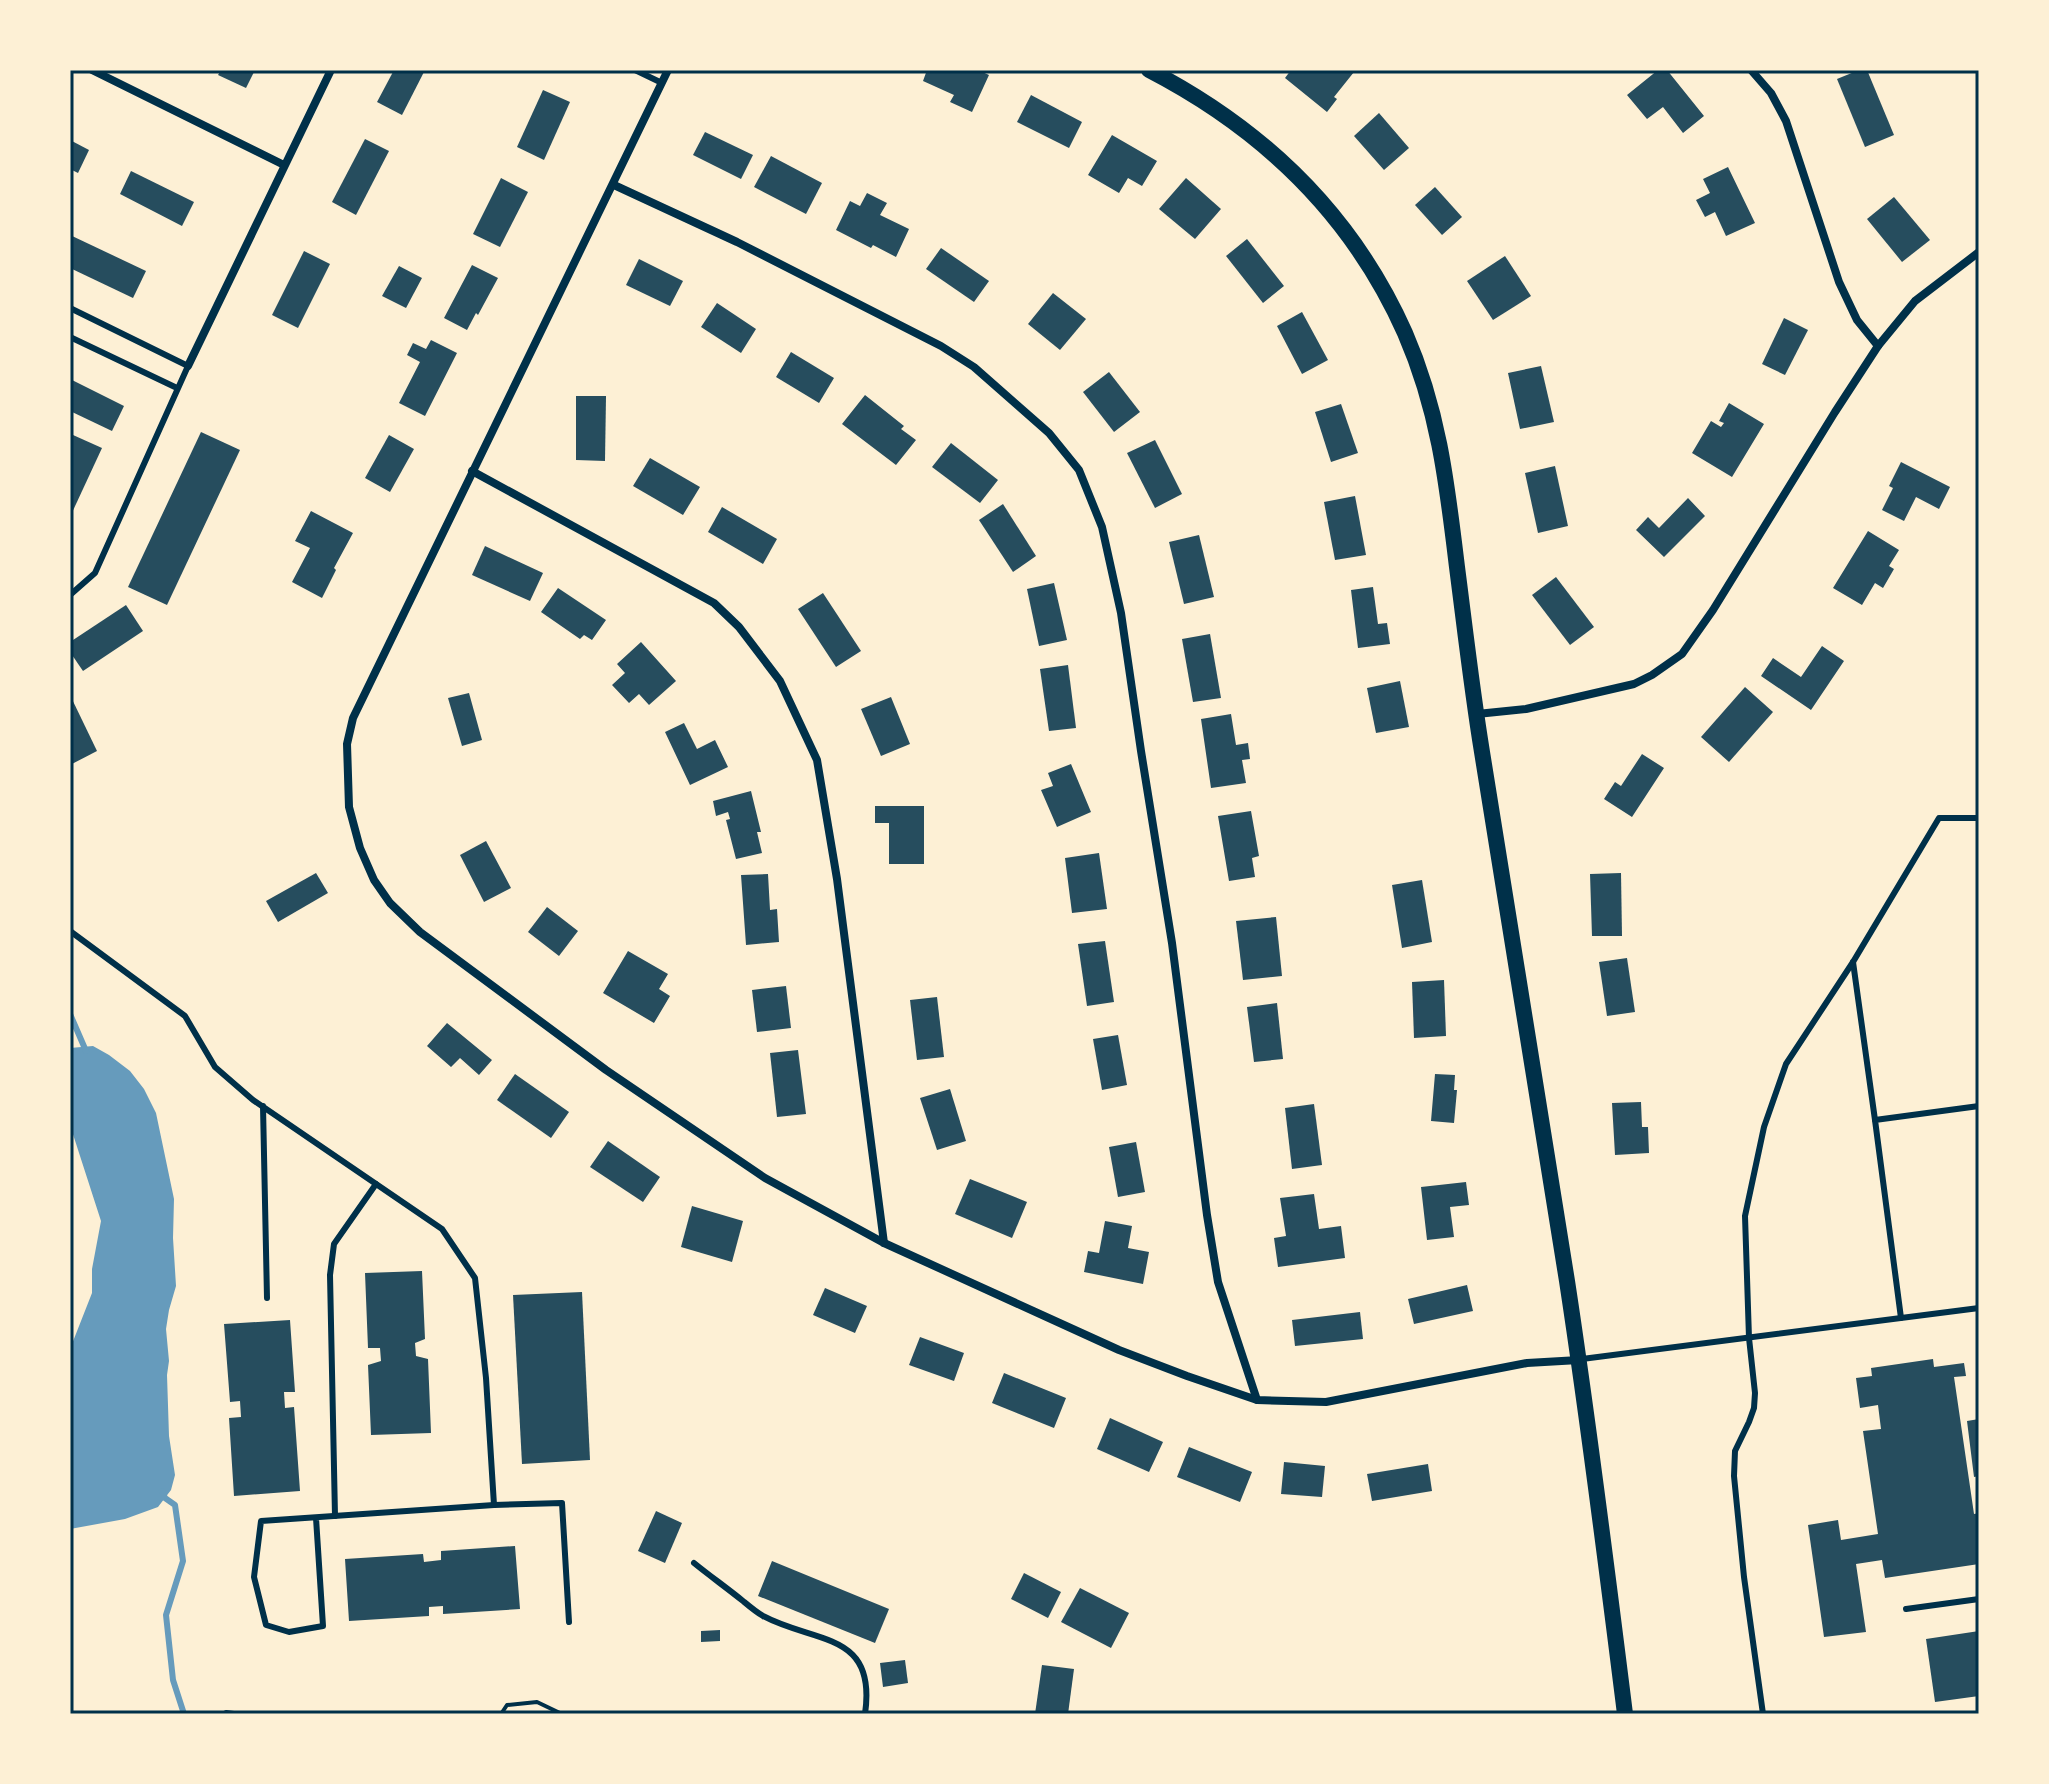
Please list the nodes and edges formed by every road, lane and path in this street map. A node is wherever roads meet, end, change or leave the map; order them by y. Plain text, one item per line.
1 (92, 70) edge
2 (331, 70) edge
3 (635, 70) edge
4 (668, 70) edge
5 (1149, 70) edge
6 (1751, 70) edge
7 (662, 83) junction
8 (284, 165) junction
9 (614, 185) junction
10 (1979, 252) edge
11 (70, 308) edge
12 (70, 337) edge
13 (1878, 346) junction
14 (188, 366) junction
15 (177, 388) junction
16 (472, 471) junction
17 (70, 595) edge
18 (1476, 714) junction
19 (1979, 818) edge
20 (70, 931) edge
21 (1853, 962) junction
22 (263, 1106) junction
23 (1979, 1106) edge
24 (1875, 1120) junction
25 (376, 1184) junction
26 (884, 1243) junction
27 (267, 1298) dead end
28 (1979, 1308) edge
29 (1901, 1318) junction
30 (1749, 1338) junction
31 (1579, 1360) junction
32 (1257, 1400) junction
33 (494, 1505) junction
34 (335, 1516) junction
35 (316, 1518) junction
36 (694, 1563) dead end
37 (1979, 1599) edge
38 (1906, 1609) dead end
39 (569, 1622) dead end
40 (222, 1714) edge
41 (242, 1714) edge
42 (501, 1714) edge
43 (562, 1714) edge
44 (865, 1714) edge
45 (1625, 1714) edge
46 (1763, 1714) edge

1 - 8 street
2 - 8 street
3 - 7 lane
4 - 7 street
5 - 18 main road
6 - 13 street
7 - 9 street
8 - 14 street
9 - 16 street
9 - 32 street
10 - 13 street
11 - 14 lane
12 - 15 lane
13 - 18 street
14 - 15 lane
15 - 17 lane
16 - 26 street
16 - 26 street
18 - 31 main road
19 - 21 lane
20 - 22 lane
21 - 24 lane
21 - 30 lane
22 - 25 lane
22 - 27 lane
23 - 24 lane
24 - 29 lane
25 - 33 lane
25 - 34 lane
26 - 32 street
28 - 29 lane
29 - 30 lane
30 - 31 lane
30 - 46 lane
31 - 32 street
31 - 45 main road
33 - 34 lane
33 - 39 lane
34 - 35 lane
35 - 35 lane
36 - 44 lane
37 - 38 lane
40 - 41 path
42 - 43 path

